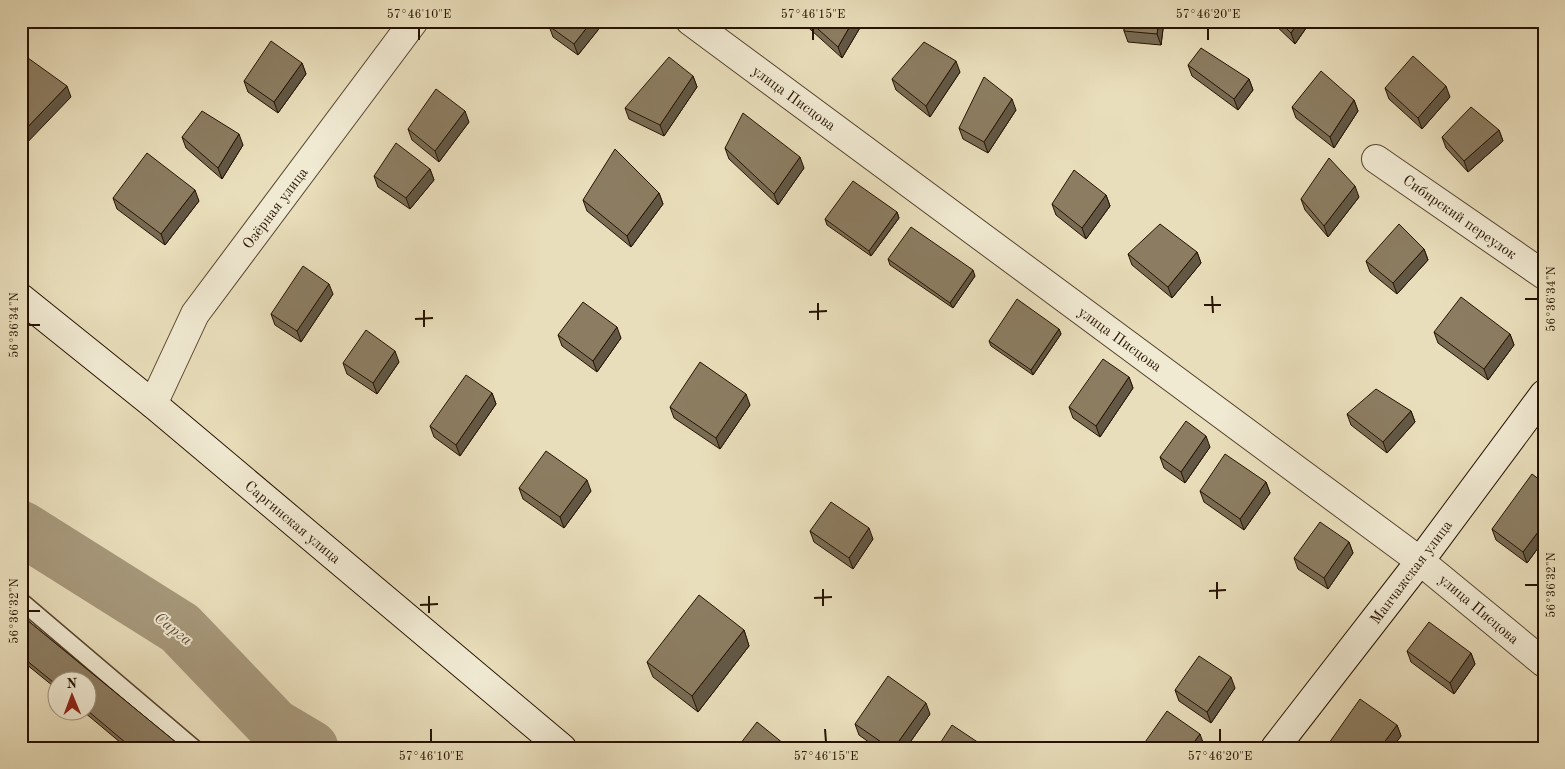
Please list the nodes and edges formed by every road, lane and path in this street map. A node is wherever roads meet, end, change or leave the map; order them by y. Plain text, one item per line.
1 (414, 21) edge
2 (690, 21) edge
3 (1376, 159) dead end
4 (1544, 275) edge
5 (21, 298) edge
6 (1544, 394) edge
7 (152, 404) junction
8 (1420, 561) junction
9 (21, 601) edge
10 (1544, 663) edge
11 (527, 719) junction
12 (194, 748) edge
13 (538, 748) edge
14 (562, 748) edge
15 (1275, 748) edge

1 - 7 street, Озёрная улица
2 - 8 street, улица Писцова
3 - 4 street, Сибирский переулок
5 - 7 street, Саргинская улица
6 - 8 street, Манчажская улица
7 - 11 street, Саргинская улица
8 - 10 street, улица Писцова
8 - 15 street, Манчажская улица
9 - 12 lane
11 - 13 street
11 - 14 street, Саргинская улица

